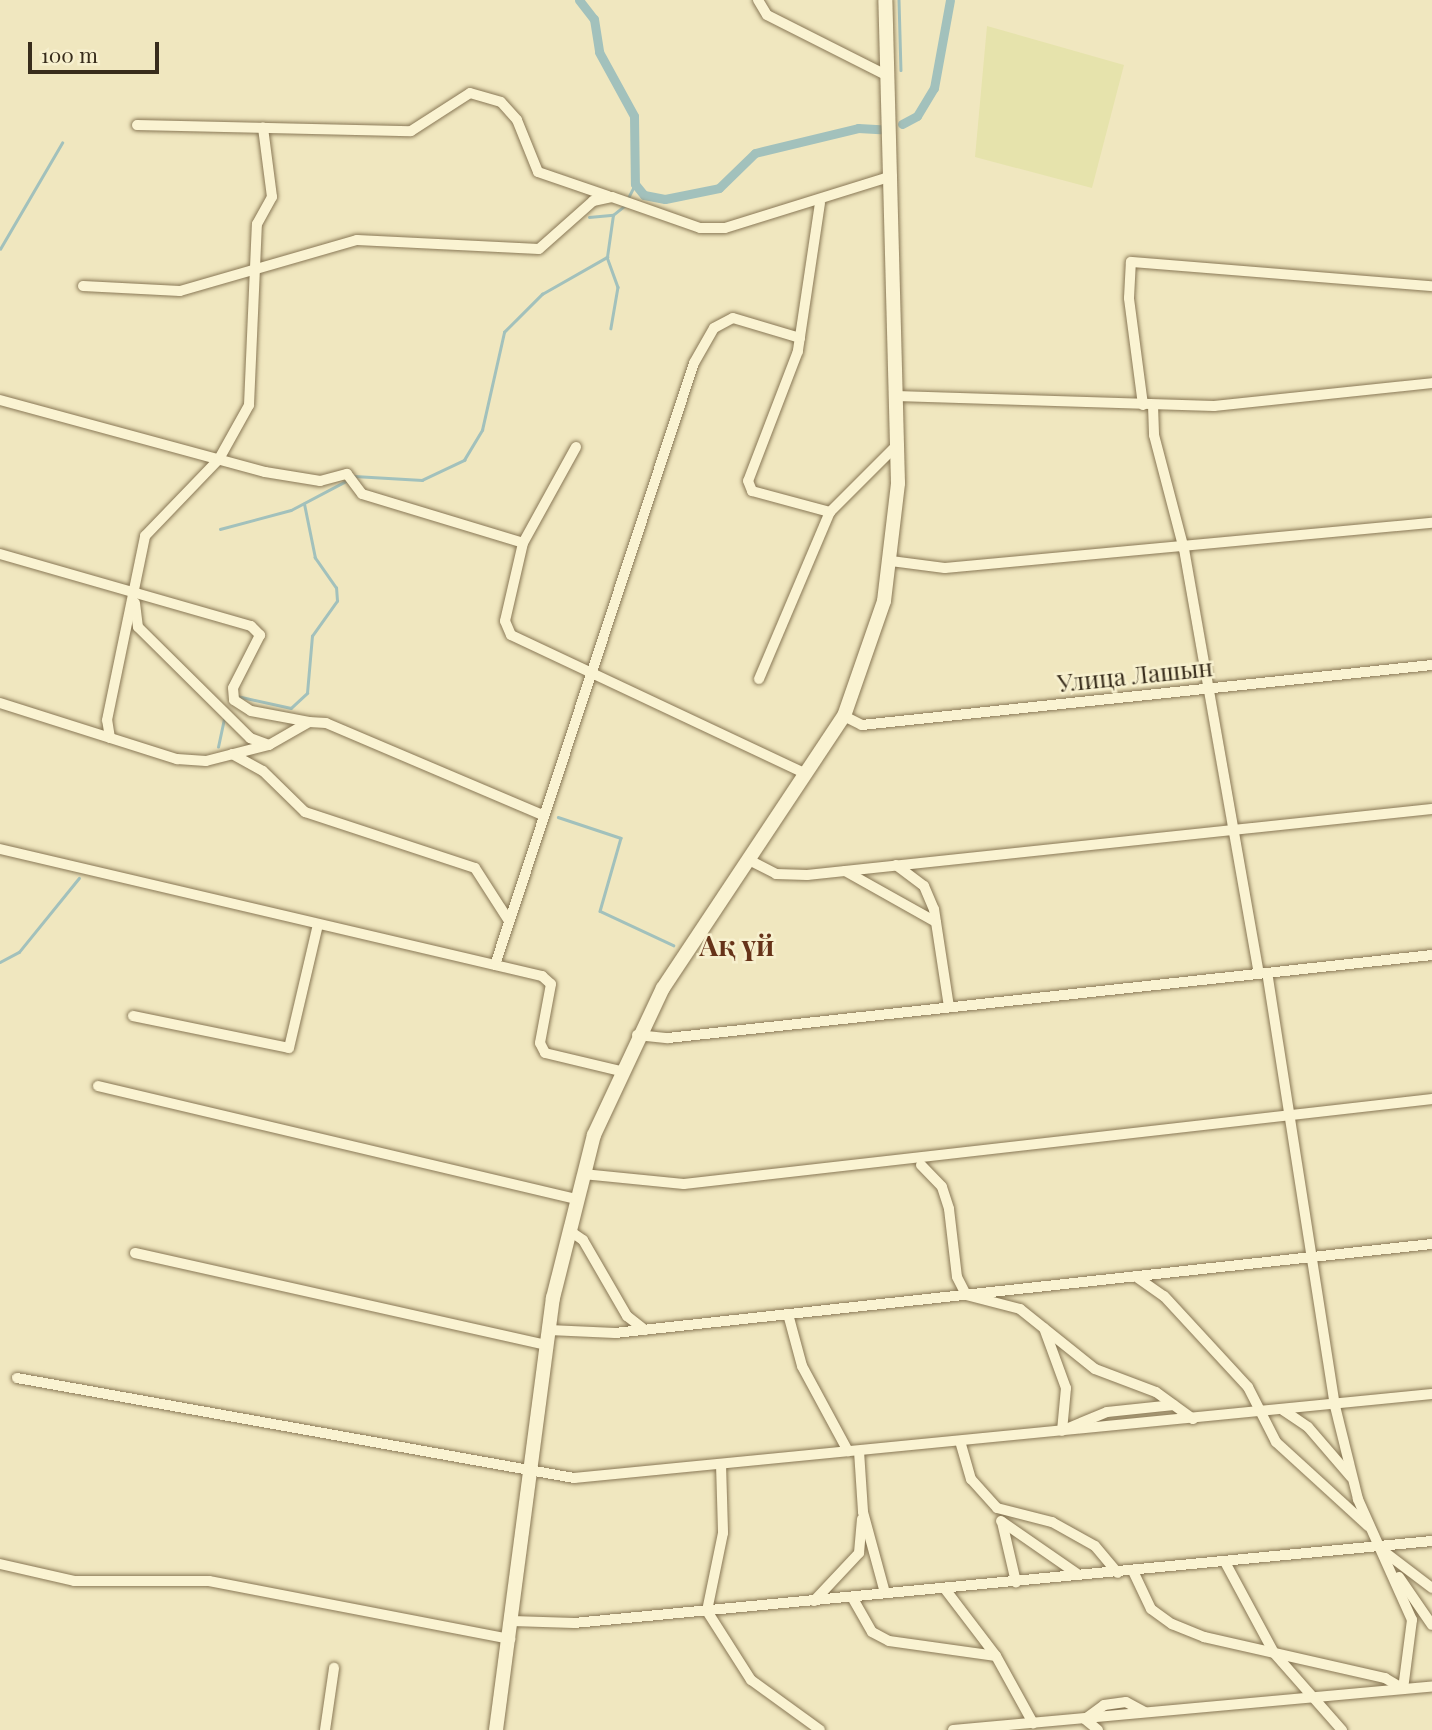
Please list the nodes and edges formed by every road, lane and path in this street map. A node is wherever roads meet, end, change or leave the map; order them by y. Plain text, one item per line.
1 (758, 0) edge
2 (885, 0) edge
3 (888, 76) junction
4 (137, 125) dead end
5 (263, 128) junction
6 (892, 176) junction
7 (612, 197) junction
8 (820, 203) junction
9 (253, 269) junction
10 (83, 286) dead end
11 (1432, 286) edge
12 (800, 338) junction
13 (1432, 383) edge
14 (896, 396) junction
15 (0, 400) edge
16 (1148, 405) junction
17 (897, 445) junction
18 (576, 447) dead end
19 (219, 459) junction
20 (830, 512) junction
21 (1432, 523) edge
22 (523, 543) junction
23 (1184, 549) junction
24 (0, 554) edge
25 (891, 561) junction
26 (134, 592) junction
27 (1432, 665) edge
28 (591, 672) junction
29 (760, 679) dead end
30 (1210, 688) junction
31 (0, 702) edge
32 (844, 716) junction
33 (309, 722) junction
34 (110, 738) junction
35 (269, 745) junction
36 (232, 754) junction
37 (807, 774) junction
38 (1432, 809) edge
39 (540, 814) junction
40 (1234, 830) junction
41 (0, 849) edge
42 (749, 860) junction
43 (895, 865) junction
44 (844, 871) junction
45 (509, 920) junction
46 (936, 922) junction
47 (318, 925) junction
48 (1432, 955) edge
49 (495, 965) junction
50 (1263, 973) junction
51 (949, 1007) junction
52 (133, 1016) dead end
53 (637, 1035) junction
54 (620, 1071) junction
55 (98, 1086) dead end
56 (1432, 1099) edge
57 (1289, 1114) junction
58 (921, 1165) dead end
59 (583, 1174) junction
60 (576, 1199) junction
61 (570, 1231) junction
62 (1432, 1244) edge
63 (135, 1253) dead end
64 (1312, 1257) junction
65 (1135, 1276) junction
66 (1008, 1290) junction
67 (966, 1295) junction
68 (1020, 1309) junction
69 (788, 1314) junction
70 (1043, 1324) junction
71 (645, 1330) junction
72 (548, 1338) junction
73 (17, 1378) dead end
74 (1432, 1394) edge
75 (1174, 1405) junction
76 (1335, 1406) junction
77 (1283, 1410) junction
78 (1261, 1411) junction
79 (1193, 1419) junction
80 (1062, 1432) junction
81 (960, 1441) junction
82 (854, 1451) junction
83 (721, 1464) junction
84 (530, 1475) junction
85 (1354, 1480) junction
86 (997, 1508) junction
87 (863, 1512) junction
88 (1001, 1521) junction
89 (1371, 1529) junction
90 (1432, 1541) edge
91 (1379, 1548) junction
92 (1225, 1562) junction
93 (0, 1564) edge
94 (1133, 1571) junction
95 (1118, 1573) junction
96 (1079, 1575) junction
97 (1016, 1582) junction
98 (1432, 1588) edge
99 (945, 1589) junction
100 (885, 1592) junction
101 (852, 1597) junction
102 (814, 1601) junction
103 (707, 1611) junction
104 (512, 1620) junction
105 (1432, 1625) edge
106 (510, 1639) junction
107 (1274, 1653) junction
108 (996, 1656) junction
109 (334, 1668) dead end
110 (1432, 1686) edge
111 (1404, 1689) junction
112 (1318, 1697) junction
113 (1085, 1718) junction
114 (1033, 1723) junction
115 (325, 1730) edge
116 (496, 1730) edge
117 (820, 1730) edge
118 (953, 1730) edge
119 (1098, 1730) edge
120 (1342, 1730) edge

1 - 3 street
2 - 3 main road
3 - 6 main road
4 - 5 street
5 - 7 street
5 - 9 street
6 - 8 street
6 - 14 main road
7 - 8 street
7 - 9 street
8 - 12 street
9 - 10 street
9 - 19 street
11 - 16 street
12 - 20 street
12 - 28 street
13 - 16 street
14 - 16 street
14 - 17 main road
15 - 19 street
16 - 23 street
17 - 20 street
17 - 25 main road
18 - 22 street
19 - 22 street
19 - 26 street
20 - 29 street
21 - 23 street
22 - 28 street
23 - 25 street
23 - 30 street
24 - 26 street
25 - 32 main road
26 - 33 street
26 - 34 street
26 - 35 street
27 - 30 street, Улица Лашын
28 - 37 street
28 - 39 street
30 - 32 street, Улица Лашын
30 - 40 street
31 - 34 street
32 - 37 main road
33 - 35 street
33 - 39 street
34 - 36 street
35 - 36 street
36 - 45 street
37 - 42 main road
38 - 40 street
39 - 45 street
40 - 43 street
40 - 50 street
41 - 47 street
42 - 44 street
42 - 53 main road
43 - 44 street
43 - 46 street
44 - 46 street
45 - 49 street
46 - 51 street
47 - 49 street
47 - 52 street
48 - 50 street
49 - 54 street
50 - 51 street
50 - 57 street
51 - 53 street
53 - 54 main road
54 - 59 main road
55 - 60 street
56 - 57 street
57 - 59 street
57 - 64 street
58 - 67 street
59 - 60 main road
60 - 61 main road
61 - 71 street
61 - 72 main road
62 - 64 street
63 - 72 street
64 - 65 street
64 - 76 street
65 - 66 street
65 - 78 street
66 - 67 street
66 - 68 street
67 - 68 street
67 - 69 street
68 - 70 street
69 - 71 street
69 - 82 street
70 - 75 street
70 - 80 street
71 - 72 street
72 - 84 main road
73 - 84 street
74 - 76 street
75 - 79 street
75 - 80 street
76 - 77 street
76 - 85 street
77 - 78 street
77 - 85 street
78 - 79 street
78 - 89 street
79 - 80 street
80 - 81 street
81 - 82 street
81 - 86 street
82 - 83 street
82 - 87 street
83 - 84 street
83 - 103 street
84 - 104 main road
85 - 89 street
86 - 88 street
86 - 95 street
87 - 100 street
87 - 102 street
88 - 96 street
88 - 97 street
89 - 91 street
90 - 91 street
91 - 92 street
91 - 98 street
91 - 105 street
91 - 111 street
92 - 94 street
92 - 107 street
93 - 106 street
94 - 95 street
94 - 107 street
95 - 96 street
96 - 97 street
97 - 99 street
99 - 100 street
99 - 108 street
100 - 101 street
101 - 102 street
101 - 108 street
102 - 103 street
103 - 104 street
103 - 117 street
104 - 106 main road
106 - 116 main road
107 - 111 street
107 - 112 street
108 - 114 street
109 - 115 street
110 - 111 street
111 - 112 street
112 - 113 street
112 - 120 street
113 - 114 street
113 - 119 street
114 - 118 street

